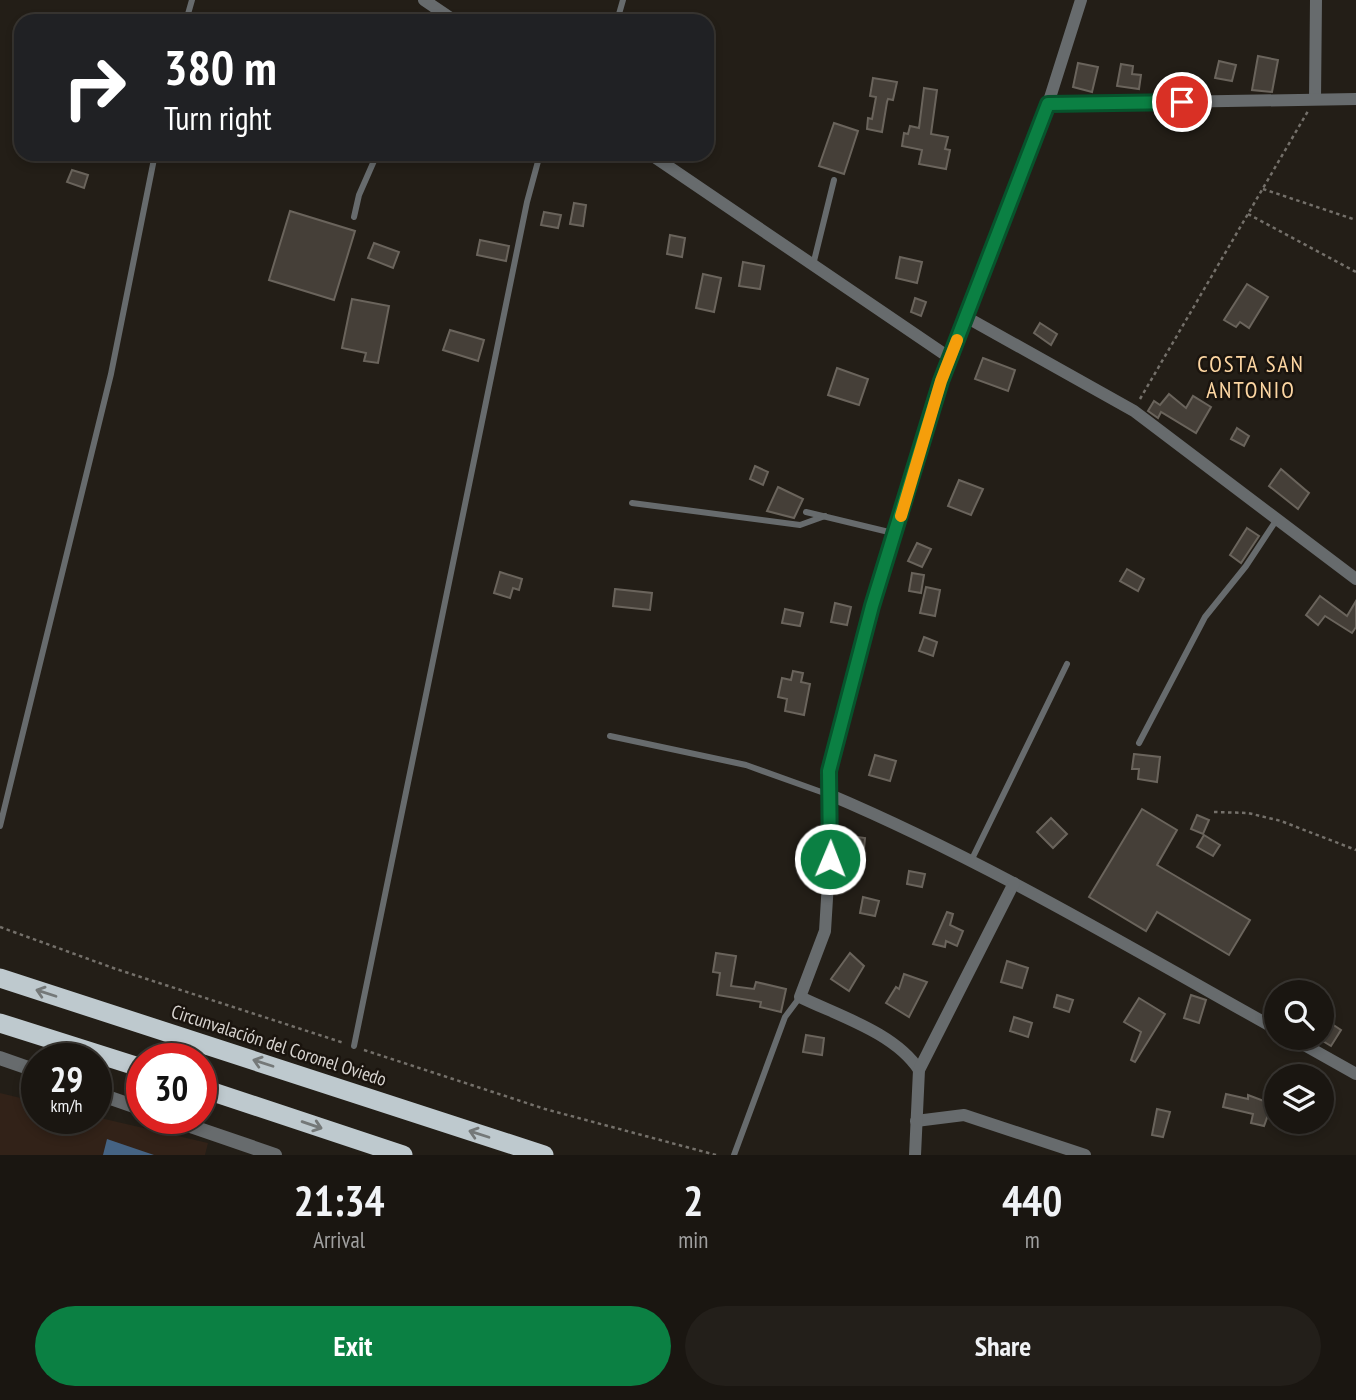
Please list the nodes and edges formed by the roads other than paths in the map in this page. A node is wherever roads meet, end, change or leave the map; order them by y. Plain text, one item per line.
1 (424, 0) edge
2 (1081, 0) edge
3 (1317, 0) edge
4 (441, 14) edge
5 (1315, 99) junction
6 (1356, 99) edge
7 (1048, 104) junction
8 (154, 161) edge
9 (374, 161) edge
10 (538, 161) edge
11 (660, 161) edge
12 (834, 180) dead end
13 (354, 217) dead end
14 (813, 265) junction
15 (966, 317) junction
16 (950, 358) junction
17 (632, 503) dead end
18 (806, 512) dead end
19 (825, 516) junction
20 (1277, 519) junction
21 (895, 533) junction
22 (1356, 579) edge
23 (1067, 664) dead end
24 (610, 736) dead end
25 (1139, 743) dead end
26 (828, 794) junction
27 (0, 826) edge
28 (971, 861) junction
29 (1014, 883) junction
30 (0, 978) edge
31 (800, 997) junction
32 (1264, 1022) edge
33 (0, 1023) edge
34 (354, 1046) dead end
35 (1313, 1050) edge
36 (0, 1058) edge
37 (126, 1063) edge
38 (21, 1065) edge
39 (919, 1069) junction
40 (1356, 1074) edge
41 (217, 1093) edge
42 (916, 1121) junction
43 (214, 1134) edge
44 (275, 1155) edge
45 (402, 1155) edge
46 (544, 1155) edge
47 (734, 1155) edge
48 (915, 1155) edge
49 (1085, 1155) edge

1 - 4 street
2 - 7 street
3 - 5 street
5 - 6 street
5 - 7 street
7 - 15 street
8 - 27 lane
9 - 13 lane
10 - 34 lane
11 - 14 street
12 - 14 lane
14 - 16 street
15 - 16 street
15 - 20 street
16 - 21 street
17 - 19 lane
18 - 19 lane
19 - 21 lane
20 - 22 street
20 - 25 lane
21 - 26 street
23 - 28 lane
24 - 26 lane
26 - 28 street
26 - 31 street
28 - 29 street
29 - 32 street
29 - 39 street
46 -> 30 highway, Circunvalación del Coronel Oviedo
31 - 39 street
31 - 47 lane
33 - 37 highway
35 - 40 street
36 - 38 street
39 - 42 street
41 -> 45 highway
42 - 48 street
42 - 49 street
43 - 44 street

